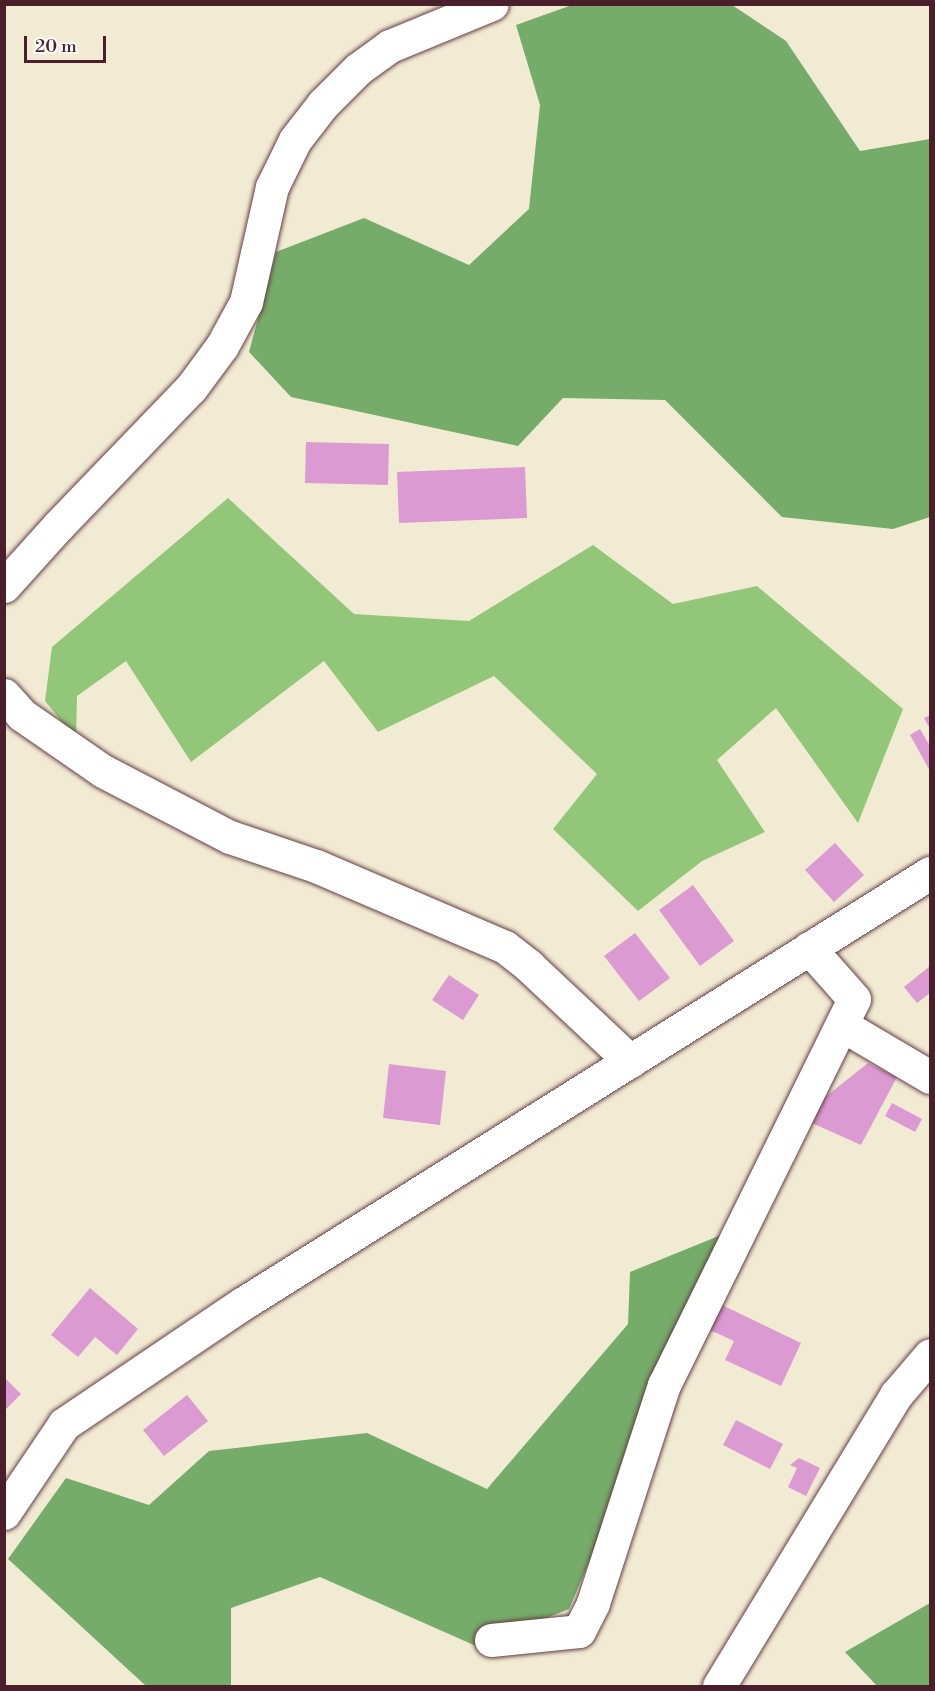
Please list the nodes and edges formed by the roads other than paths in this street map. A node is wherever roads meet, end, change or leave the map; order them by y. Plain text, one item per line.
1 (492, 4) edge
2 (4, 586) edge
3 (4, 695) edge
4 (930, 873) edge
5 (809, 948) junction
6 (842, 1024) junction
7 (630, 1061) junction
8 (930, 1077) edge
9 (930, 1355) edge
10 (4, 1513) edge
11 (491, 1640) dead end
12 (719, 1686) edge

1 - 2 street
3 - 7 street
4 - 5 street
5 - 6 street
5 - 7 street
6 - 8 street
6 - 11 street
7 - 10 street
9 - 12 street

